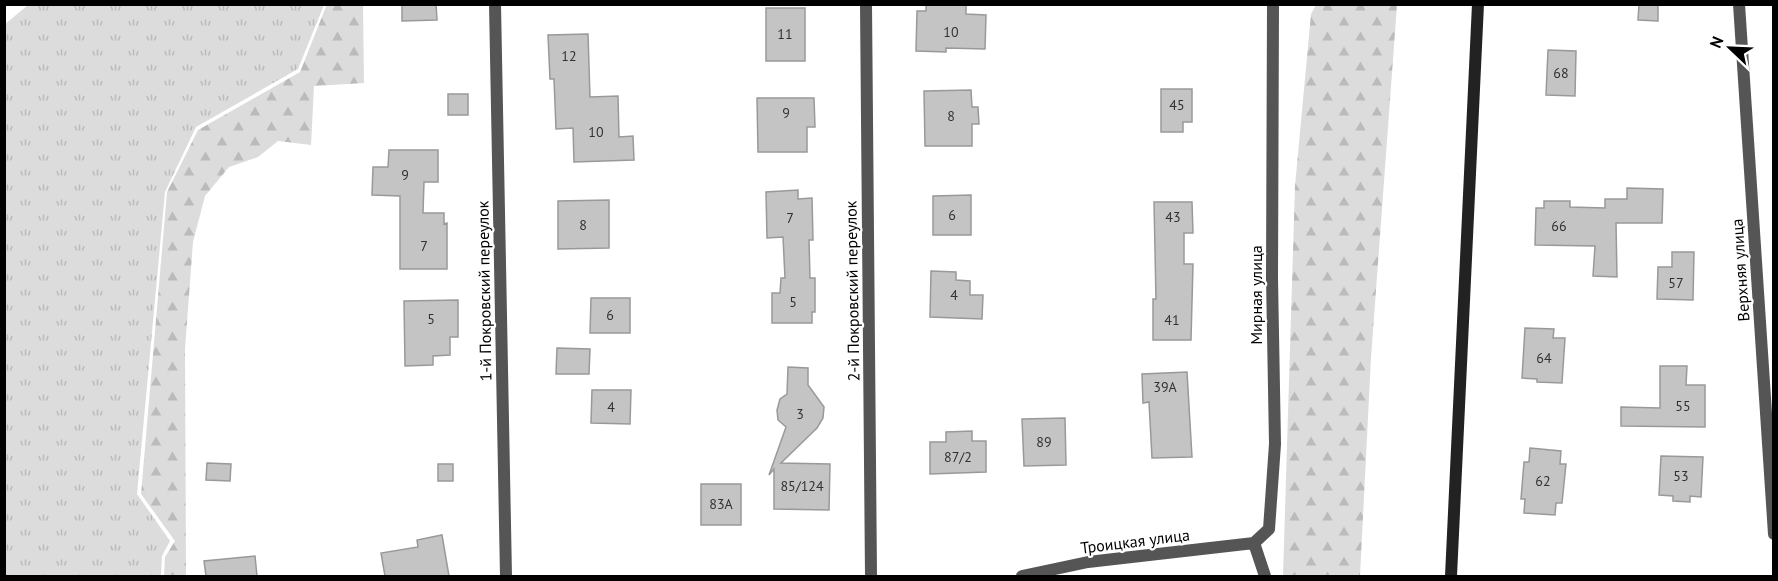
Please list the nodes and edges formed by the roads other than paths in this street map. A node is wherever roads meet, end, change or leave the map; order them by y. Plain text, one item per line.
1 (495, 4) edge
2 (866, 4) edge
3 (1274, 4) edge
4 (1478, 4) edge
5 (1739, 4) edge
6 (1773, 534) edge
7 (1254, 543) junction
8 (506, 576) edge
9 (871, 576) edge
10 (1022, 576) edge
11 (1265, 576) edge
12 (1451, 576) edge

1 - 8 street, 1-й Покровский переулок
2 - 9 street, 2-й Покровский переулок
3 - 7 street, Мирная улица
4 - 12 street
5 - 6 street, Верхняя улица
7 - 10 street, Троицкая улица
7 - 11 street

